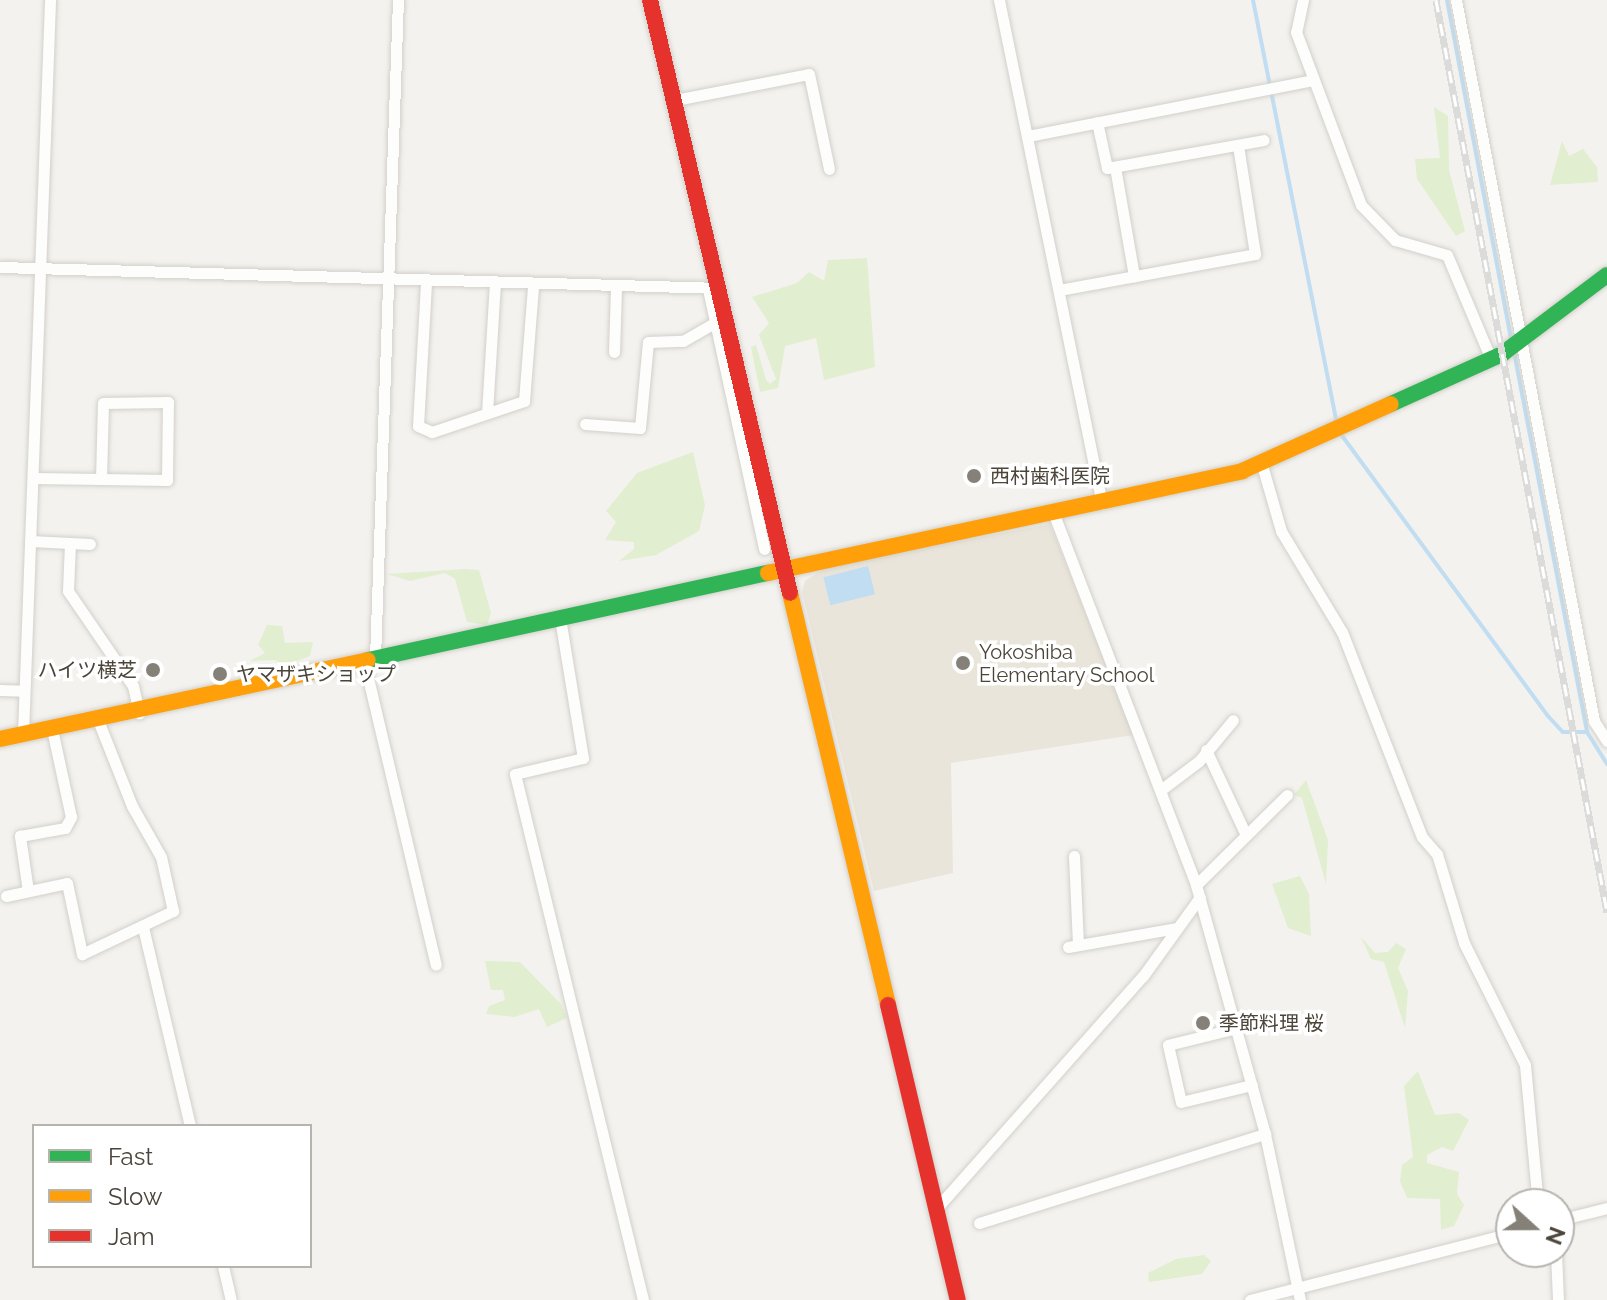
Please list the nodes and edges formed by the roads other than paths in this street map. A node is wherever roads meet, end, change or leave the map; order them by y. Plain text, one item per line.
1 (50, 0) edge
2 (398, 0) edge
3 (650, 0) edge
4 (999, 0) edge
5 (1303, 0) edge
6 (1456, 0) edge
7 (1313, 80) junction
8 (675, 100) junction
9 (1097, 122) junction
10 (1028, 136) junction
11 (1264, 140) dead end
12 (1238, 146) junction
13 (1115, 167) junction
14 (829, 169) dead end
15 (0, 267) edge
16 (39, 269) junction
17 (1607, 275) edge
18 (1134, 276) junction
19 (391, 282) junction
20 (426, 283) junction
21 (495, 284) junction
22 (533, 286) junction
23 (713, 288) junction
24 (616, 289) junction
25 (1059, 290) junction
26 (713, 324) junction
27 (1510, 349) junction
28 (614, 352) dead end
29 (487, 413) junction
30 (585, 424) dead end
31 (1262, 465) junction
32 (33, 478) junction
33 (101, 479) junction
34 (1102, 504) junction
35 (1053, 512) junction
36 (30, 541) junction
37 (70, 543) junction
38 (90, 544) dead end
39 (764, 549) dead end
40 (785, 568) junction
41 (560, 618) junction
42 (370, 659) junction
43 (0, 690) edge
44 (24, 691) junction
45 (139, 713) junction
46 (98, 720) junction
47 (1233, 720) dead end
48 (52, 729) junction
49 (23, 734) junction
50 (0, 739) edge
51 (1607, 741) edge
52 (1206, 750) junction
53 (1162, 789) junction
54 (1287, 795) dead end
55 (1246, 835) junction
56 (1074, 856) dead end
57 (28, 891) junction
58 (1198, 891) junction
59 (6, 896) dead end
60 (143, 927) junction
61 (1177, 928) junction
62 (436, 965) dead end
63 (1237, 1028) junction
64 (1252, 1085) junction
65 (190, 1124) edge
66 (1265, 1134) junction
67 (1537, 1188) edge
68 (1607, 1208) edge
69 (935, 1210) junction
70 (1575, 1216) edge
71 (979, 1223) dead end
72 (1495, 1237) edge
73 (223, 1268) edge
74 (1557, 1268) edge
75 (1299, 1287) junction
76 (231, 1300) edge
77 (643, 1300) edge
78 (958, 1300) edge
79 (1250, 1300) edge
80 (1300, 1300) edge
81 (1558, 1300) edge

1 - 16 street
2 - 19 street
3 - 8 street
4 - 10 street
5 - 7 street
6 - 27 street
7 - 9 street
7 - 27 street
8 - 14 street
8 - 23 street
9 - 10 street
9 - 13 street
10 - 25 street
11 - 12 street
12 - 13 street
12 - 18 street
13 - 18 street
15 - 16 street
16 - 19 street
16 - 32 street
17 - 27 street
18 - 25 street
19 - 20 street
19 - 42 street
20 - 21 street
20 - 29 street
21 - 22 street
21 - 29 street
22 - 24 street
22 - 29 street
23 - 24 street
23 - 26 street
23 - 40 street
24 - 28 street
25 - 34 street
26 - 30 street
26 - 39 street
27 - 31 street
27 - 51 street
31 - 34 street
31 - 67 street
32 - 33 street
32 - 36 street
33 - 33 street
34 - 35 street
35 - 40 street
35 - 53 street
36 - 37 street
36 - 44 street
37 - 38 street
37 - 45 street
40 - 41 street
40 - 69 street
41 - 42 street
41 - 77 street
42 - 45 street
42 - 62 street
43 - 44 street
44 - 49 street
45 - 46 street
46 - 48 street
46 - 60 street
47 - 52 street
48 - 49 street
48 - 57 street
49 - 50 street
52 - 53 street
52 - 55 street
53 - 58 street
54 - 55 street
55 - 58 street
56 - 61 street
57 - 59 street
57 - 60 street
58 - 61 street
58 - 63 street
60 - 65 street
61 - 69 street
63 - 64 street
63 - 64 street
64 - 66 street
66 - 71 street
66 - 75 street
68 - 70 street
69 - 78 street
72 - 75 street
73 - 76 street
74 - 81 street
75 - 79 street
75 - 80 street

